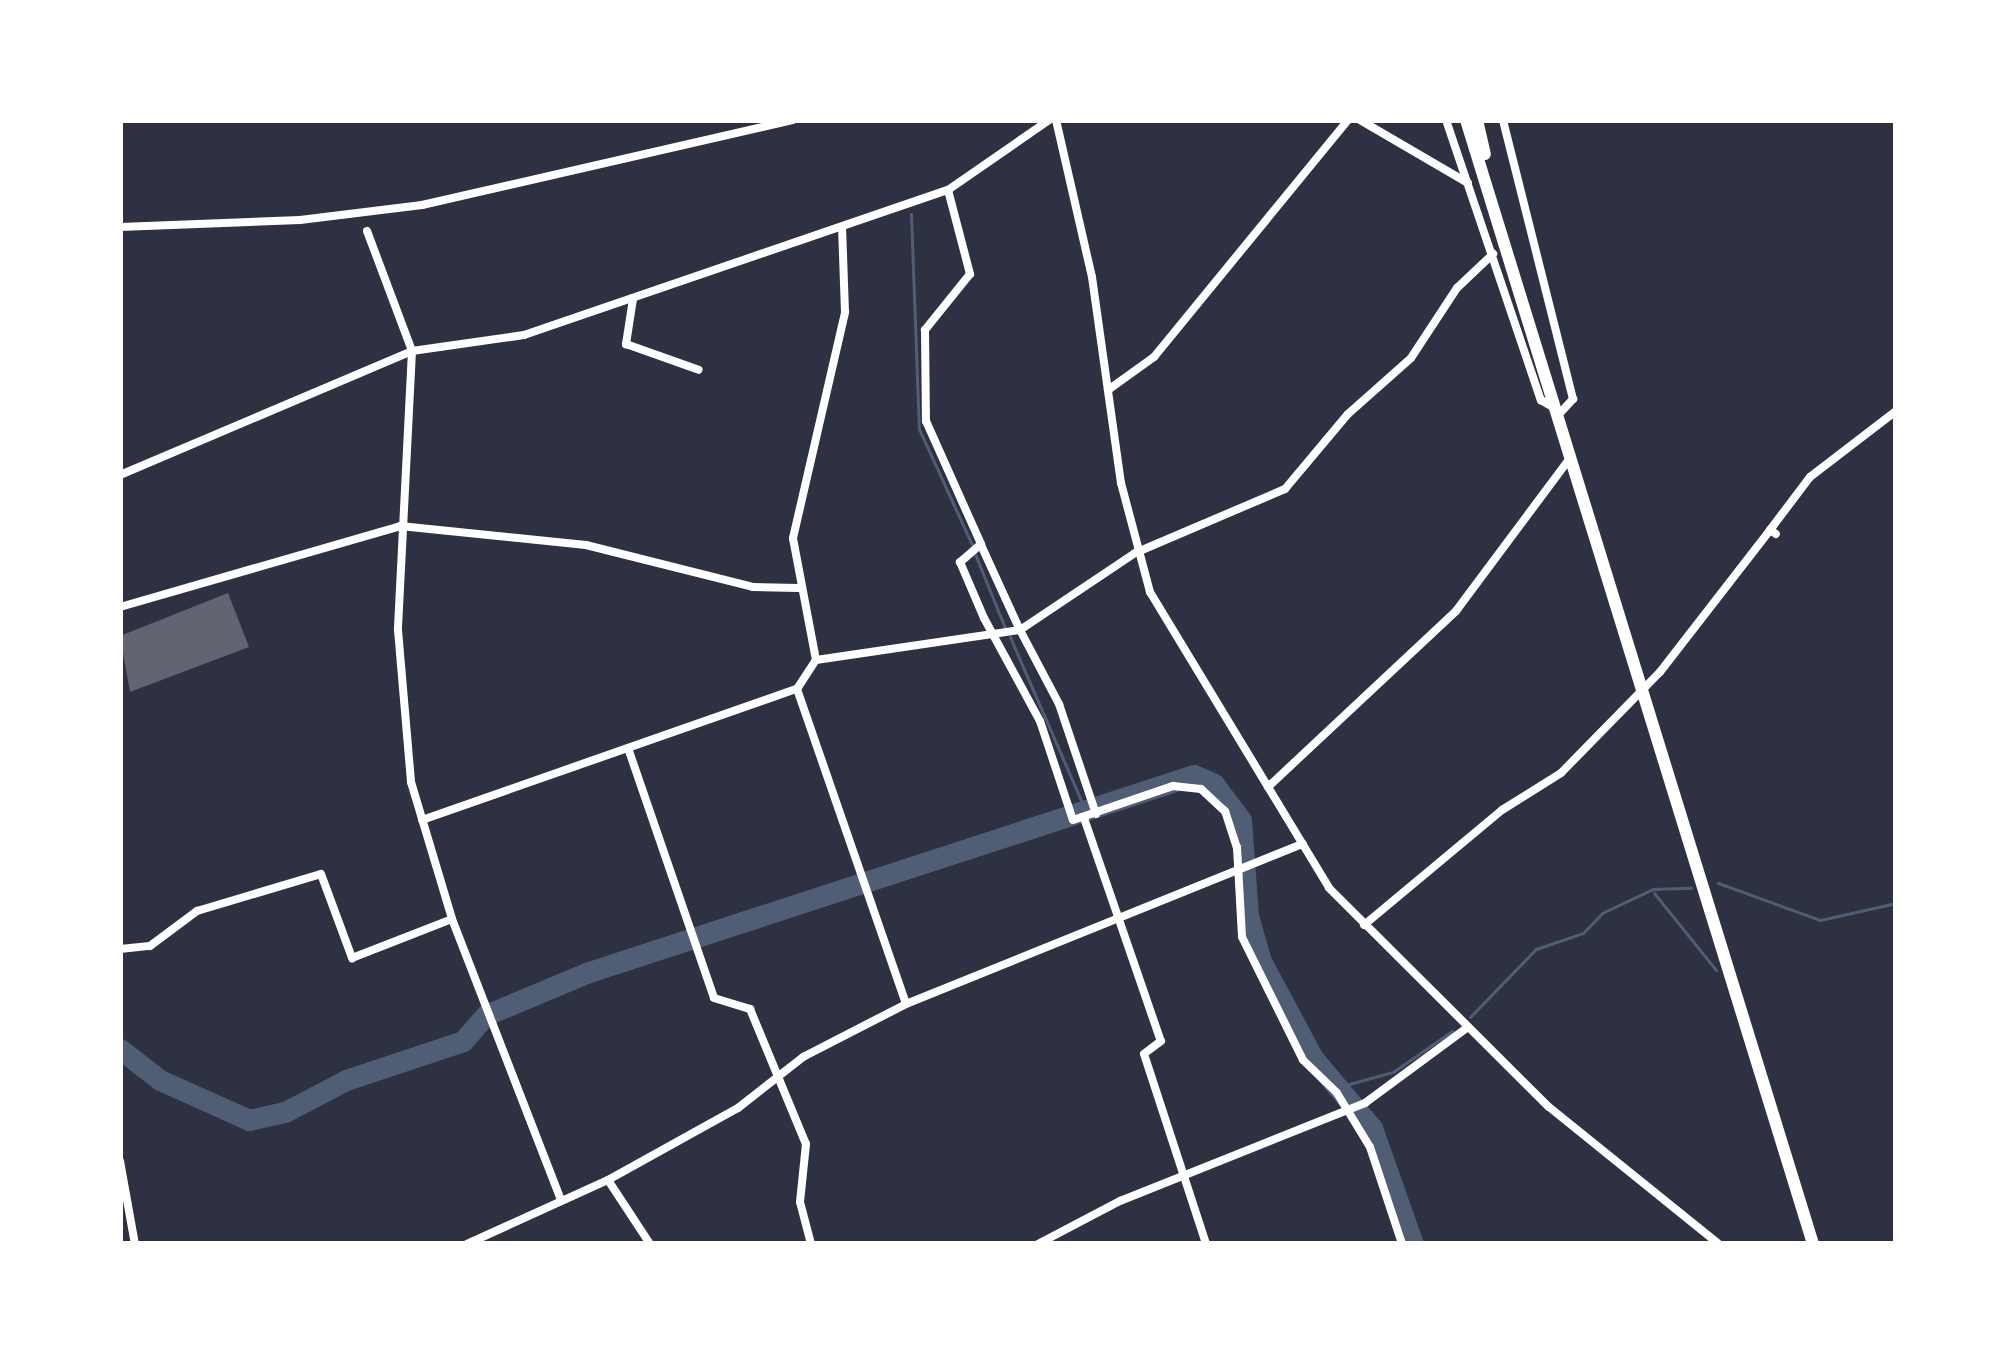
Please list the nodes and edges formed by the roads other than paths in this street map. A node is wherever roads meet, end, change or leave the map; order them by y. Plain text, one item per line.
1 (792, 120) edge
2 (1053, 120) edge
3 (1348, 120) edge
4 (1360, 120) edge
5 (1446, 120) edge
6 (1466, 120) edge
7 (1477, 120) edge
8 (1503, 120) edge
9 (1469, 184) junction
10 (948, 190) junction
11 (120, 226) edge
12 (842, 226) junction
13 (367, 231) dead end
14 (1504, 237) junction
15 (1493, 254) junction
16 (633, 299) junction
17 (412, 351) junction
18 (698, 370) dead end
19 (1108, 390) junction
20 (1896, 411) edge
21 (1561, 412) junction
22 (1574, 453) junction
23 (120, 476) edge
24 (400, 526) junction
25 (980, 546) junction
26 (1135, 553) junction
27 (799, 588) junction
28 (120, 607) edge
29 (1017, 630) junction
30 (997, 633) junction
31 (816, 660) junction
32 (1644, 688) junction
33 (797, 689) junction
34 (628, 748) junction
35 (1268, 787) junction
36 (1096, 812) junction
37 (1084, 818) junction
38 (422, 820) junction
39 (1303, 844) junction
40 (1238, 872) junction
41 (1120, 918) junction
42 (452, 919) junction
43 (1364, 925) junction
44 (120, 950) edge
45 (906, 1004) junction
46 (1468, 1027) junction
47 (779, 1078) junction
48 (1349, 1108) junction
49 (120, 1161) edge
50 (1186, 1176) junction
51 (608, 1180) junction
52 (560, 1200) junction
53 (136, 1244) edge
54 (467, 1244) edge
55 (650, 1244) edge
56 (811, 1244) edge
57 (1038, 1244) edge
58 (1206, 1244) edge
59 (1402, 1244) edge
60 (1719, 1244) edge
61 (1813, 1244) edge

1 - 11 street
2 - 10 street
2 - 19 street
3 - 19 street
4 - 9 street
5 - 9 street
6 - 14 main road
7 - 14 main road
8 - 21 street
9 - 15 street
10 - 12 street
10 - 25 street
12 - 16 street
12 - 27 street
13 - 17 street
14 - 21 main road
15 - 21 street
15 - 26 street
16 - 17 street
16 - 18 street
17 - 23 street
17 - 24 street
19 - 26 street
20 - 32 street
21 - 22 main road
22 - 32 main road
22 - 35 street
24 - 27 street
24 - 28 street
24 - 38 street
25 - 29 street
25 - 30 street
26 - 29 street
26 - 35 street
27 - 31 street
29 - 30 street
29 - 36 street
30 - 31 street
30 - 37 street
31 - 33 street
32 - 43 street
32 - 61 main road
33 - 34 street
33 - 45 street
34 - 38 street
34 - 47 street
35 - 39 street
36 - 37 street
36 - 40 street
37 - 41 street
38 - 42 street
39 - 40 street
39 - 43 street
40 - 41 street
40 - 48 street
41 - 45 street
41 - 50 street
42 - 44 street
42 - 52 street
43 - 46 street
45 - 47 street
46 - 48 street
46 - 60 street
47 - 51 street
47 - 56 street
48 - 50 street
48 - 59 street
49 - 53 street
50 - 57 street
50 - 58 street
51 - 52 street
51 - 55 street
52 - 54 street

